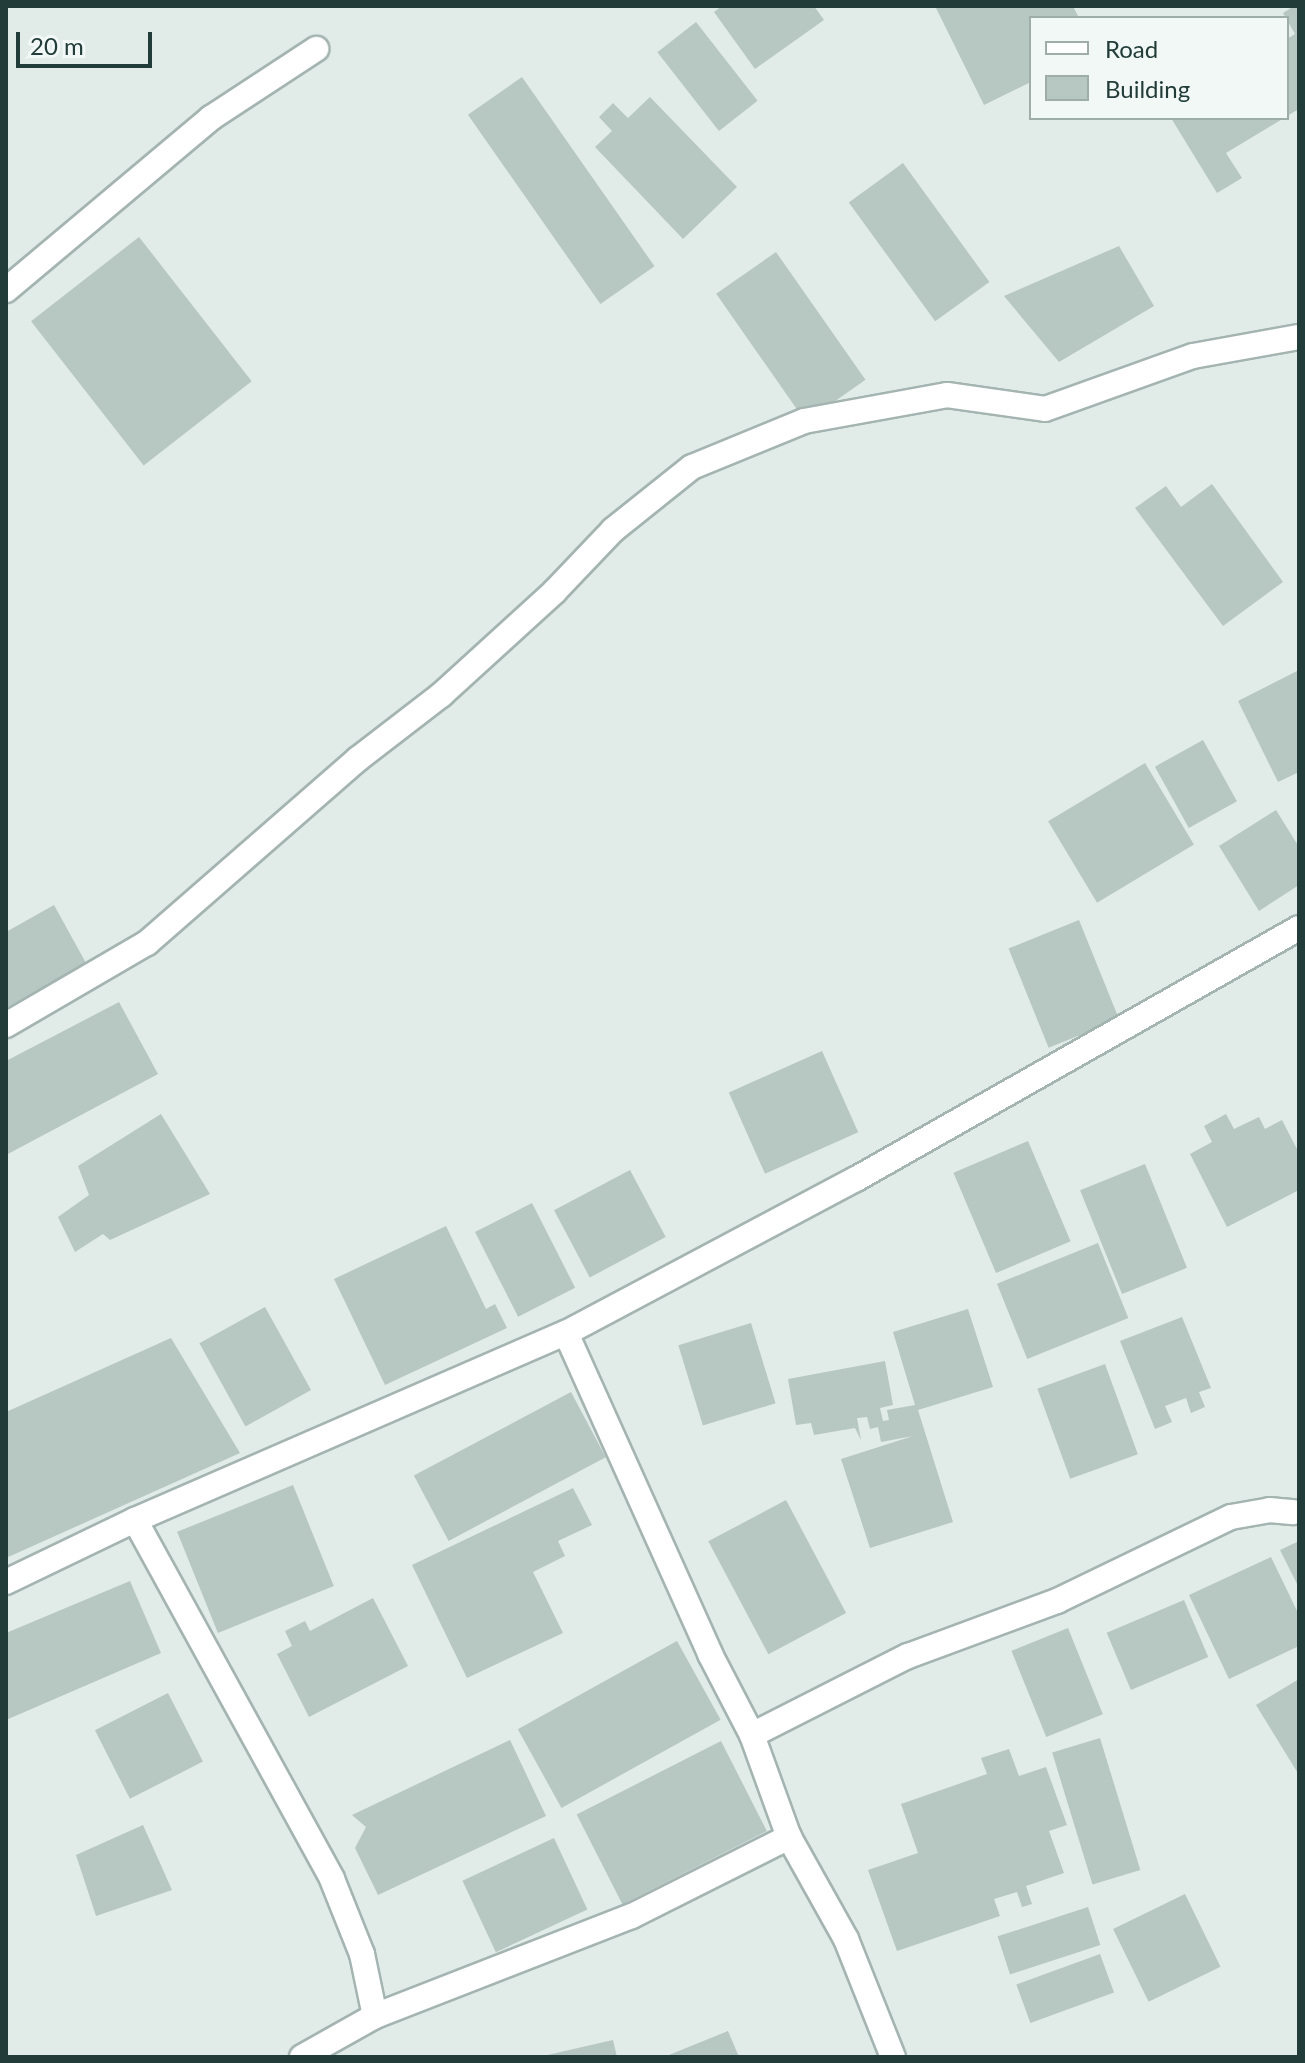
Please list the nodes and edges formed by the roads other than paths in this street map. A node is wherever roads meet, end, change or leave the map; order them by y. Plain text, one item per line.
1 (316, 49) dead end
2 (6, 290) edge
3 (1299, 337) edge
4 (1299, 928) edge
5 (6, 1025) edge
6 (566, 1333) junction
7 (1294, 1512) dead end
8 (135, 1520) junction
9 (6, 1582) edge
10 (752, 1735) junction
11 (789, 1837) junction
12 (375, 2016) junction
13 (302, 2057) edge
14 (893, 2057) edge

1 - 2 street
3 - 5 street
4 - 6 street
6 - 8 street
6 - 10 street
7 - 10 street
8 - 9 street
8 - 12 street
10 - 11 street
11 - 12 street
11 - 14 street
12 - 13 street

